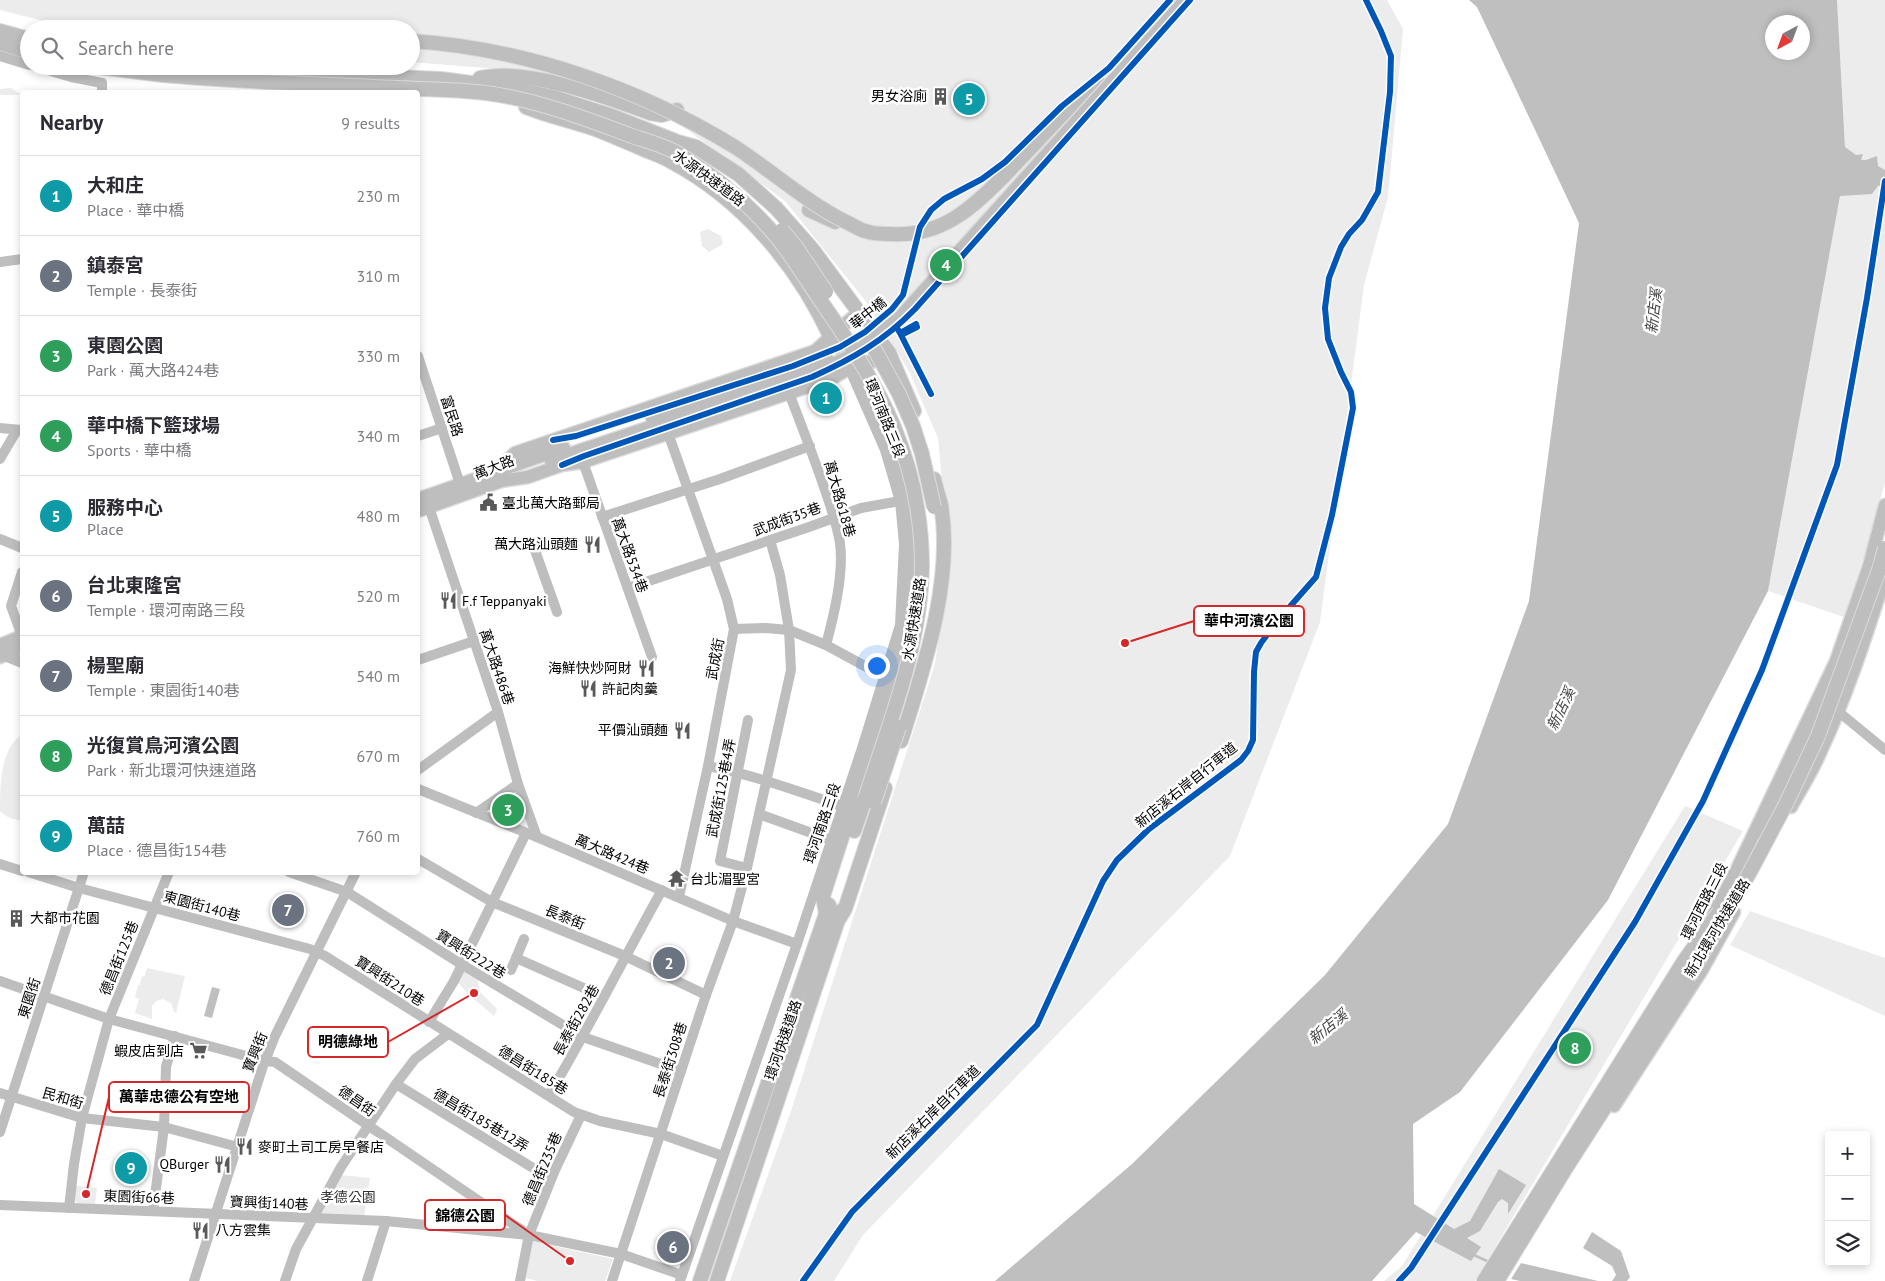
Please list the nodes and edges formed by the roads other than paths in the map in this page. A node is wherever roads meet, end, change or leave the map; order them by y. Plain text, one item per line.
1 (1175, 0) edge
2 (1185, 0) edge
3 (0, 31) edge
4 (20, 37) edge
5 (420, 42) edge
6 (0, 43) edge
7 (20, 49) edge
8 (0, 56) edge
9 (20, 62) edge
10 (64, 75) edge
11 (163, 75) edge
12 (349, 75) edge
13 (465, 82) junction
14 (1100, 84) junction
15 (102, 88) edge
16 (498, 94) junction
17 (677, 110) dead end
18 (678, 142) junction
19 (809, 210) dead end
20 (865, 231) junction
21 (20, 259) edge
22 (0, 262) edge
23 (859, 313) junction
24 (831, 338) junction
25 (870, 342) junction
26 (815, 351) junction
27 (889, 353) junction
28 (420, 362) edge
29 (850, 368) junction
30 (831, 379) junction
31 (789, 393) junction
32 (0, 428) edge
33 (442, 428) junction
34 (20, 430) edge
35 (668, 433) junction
36 (420, 435) edge
37 (810, 446) junction
38 (581, 451) junction
39 (0, 459) edge
40 (498, 476) junction
41 (460, 484) junction
42 (687, 488) junction
43 (420, 498) edge
44 (900, 501) junction
45 (1885, 505) edge
46 (423, 509) edge
47 (602, 517) junction
48 (834, 517) junction
49 (0, 539) edge
50 (770, 540) junction
51 (532, 542) dead end
52 (20, 547) edge
53 (1885, 548) edge
54 (714, 559) junction
55 (1885, 577) edge
56 (20, 578) edge
57 (628, 588) junction
58 (930, 594) junction
59 (556, 612) dead end
60 (734, 629) junction
61 (789, 630) junction
62 (20, 631) edge
63 (20, 638) edge
64 (474, 640) junction
65 (826, 645) junction
66 (20, 648) edge
67 (1, 652) edge
68 (652, 657) dead end
69 (420, 659) edge
70 (20, 662) edge
71 (884, 677) junction
72 (1820, 697) junction
73 (1838, 711) junction
74 (498, 712) junction
75 (748, 720) dead end
76 (1885, 750) edge
77 (708, 766) junction
78 (420, 769) edge
79 (738, 772) junction
80 (766, 780) junction
81 (518, 784) junction
82 (420, 790) edge
83 (869, 801) junction
84 (842, 806) junction
85 (476, 813) junction
86 (759, 814) junction
87 (526, 833) junction
88 (537, 837) junction
89 (830, 840) junction
90 (420, 860) edge
91 (0, 864) edge
92 (747, 868) junction
93 (20, 870) edge
94 (38, 875) edge
95 (83, 875) edge
96 (168, 875) edge
97 (298, 875) edge
98 (355, 875) edge
99 (79, 888) junction
100 (662, 890) junction
101 (347, 892) junction
102 (679, 897) junction
103 (492, 902) junction
104 (154, 908) junction
105 (826, 914) junction
106 (839, 919) junction
107 (733, 921) junction
108 (524, 939) dead end
109 (797, 944) junction
110 (317, 952) junction
111 (625, 956) junction
112 (516, 958) junction
113 (461, 964) junction
114 (511, 970) dead end
115 (0, 981) edge
116 (706, 995) junction
117 (44, 997) junction
118 (604, 997) junction
119 (109, 1019) junction
120 (429, 1022) junction
121 (448, 1034) junction
122 (175, 1036) junction
123 (583, 1037) junction
124 (265, 1061) junction
125 (681, 1071) junction
126 (396, 1084) junction
127 (0, 1093) edge
128 (549, 1095) junction
129 (11, 1097) junction
130 (581, 1115) junction
131 (82, 1118) junction
132 (369, 1126) junction
133 (164, 1127) junction
134 (0, 1132) edge
135 (661, 1134) junction
136 (238, 1147) junction
137 (723, 1156) junction
138 (551, 1179) junction
139 (0, 1205) edge
140 (69, 1208) junction
141 (153, 1212) junction
142 (216, 1214) junction
143 (313, 1218) junction
144 (386, 1221) junction
145 (529, 1235) junction
146 (1514, 1252) junction
147 (621, 1254) junction
148 (681, 1278) edge
149 (1495, 1280) edge
150 (194, 1281) edge
151 (285, 1281) edge
152 (367, 1281) edge
153 (520, 1281) edge
154 (612, 1281) edge
155 (700, 1281) edge
156 (717, 1281) edge

1 - 14 main road, 華中橋
2 - 25 main road, 華中橋, bridge
3 - 4 highway
5 - 20 highway, bridge
6 - 7 highway
8 - 9 street
10 - 15 street
11 - 16 highway, 水源快速道路, bridge
12 - 13 highway, 水源快速道路
13 - 17 highway
13 - 18 highway, 水源快速道路
14 - 20 highway, bridge
14 - 38 main road, 華中橋, bridge
16 - 24 highway, bridge
16 - 83 highway, 水源快速道路, bridge
18 - 23 highway
18 - 58 highway, 水源快速道路, bridge
19 - 20 highway, bridge
21 - 22 street
23 - 24 main road
23 - 27 highway
24 - 26 main road
24 - 29 street, 環河南路三段
25 - 38 main road, 華中橋, bridge
25 - 58 highway, bridge
26 - 30 main road
26 - 40 main road
27 - 29 main road
27 - 106 highway
28 - 33 street, 富民路
29 - 30 main road
29 - 44 street, 環河南路三段
29 - 105 highway
30 - 31 main road
31 - 35 main road
31 - 37 street, 萬大路618巷
32 - 34 street
33 - 36 street
33 - 41 street, 富民路
34 - 39 street
35 - 38 main road
35 - 42 street, 武成街
37 - 42 street
37 - 48 street, 萬大路618巷
38 - 40 main road, 萬大路
38 - 47 street, 萬大路534巷
40 - 41 main road, 萬大路
40 - 46 main road, 萬大路
41 - 43 main road, 萬大路
42 - 47 street
42 - 54 street, 武成街
44 - 48 street, 武成街35巷
44 - 71 street, 環河南路三段
45 - 72 main road, 環河西路三段
46 - 64 street, 萬大路486巷
47 - 57 street, 萬大路534巷
48 - 50 street, 武成街35巷
48 - 65 street, 萬大路618巷
49 - 52 street
50 - 54 street, 武成街35巷
50 - 61 street, 長泰街308巷
51 - 59 street
53 - 149 highway, 新北環河快速道路, bridge
54 - 57 street, 武成街35巷
54 - 60 street, 武成街
55 - 73 main road, 環河西路三段
56 - 62 street
57 - 68 street, 萬大路534巷
58 - 83 highway, 水源快速道路, bridge
60 - 61 street
60 - 77 street, 武成街
61 - 65 street
61 - 80 street, 長泰街308巷
63 - 67 main road
64 - 69 street
64 - 74 street, 萬大路486巷
65 - 71 street
66 - 67 main road
67 - 70 street
71 - 84 street, 環河南路三段
72 - 73 street
72 - 146 main road, 環河西路三段
72 - 149 highway, 新北環河快速道路, bridge
73 - 76 street
73 - 146 main road, 環河西路三段
74 - 78 street
74 - 81 street, 萬大路486巷
75 - 79 street, 武成街125巷4弄
77 - 79 street
77 - 102 street, 武成街
79 - 80 street
79 - 92 street, 武成街125巷4弄
80 - 84 street
80 - 86 street, 長泰街308巷
81 - 85 street
81 - 88 street, 萬大路486巷
82 - 85 street, 萬大路424巷
83 - 105 highway, 環河快速道路
83 - 106 highway, 環河快速道路
84 - 89 street, 環河南路三段
85 - 87 street, 萬大路424巷
86 - 89 street
86 - 92 street, 長泰街308巷
87 - 88 street, 萬大路424巷
87 - 103 street
88 - 100 street, 萬大路424巷
89 - 109 street, 環河南路三段
90 - 103 street, 長泰街
91 - 93 street
92 - 107 street, 長泰街308巷
94 - 99 street, 東園街140巷
95 - 99 street, 東園街
96 - 104 street, 德昌街125巷
97 - 101 street, 寶興街222巷
98 - 101 street, 寶興街
99 - 104 street, 東園街140巷
99 - 117 street, 東園街
100 - 102 street, 萬大路424巷
100 - 111 street, 長泰街282巷
101 - 110 street, 寶興街
101 - 113 street, 寶興街222巷
102 - 107 street, 萬大路424巷
103 - 111 street, 長泰街
103 - 113 street
104 - 110 street, 東園街140巷
104 - 119 street, 德昌街125巷
105 - 155 highway, 環河快速道路
106 - 156 highway, 環河快速道路
107 - 109 street, 萬大路424巷
107 - 116 street, 長泰街308巷
108 - 112 street
109 - 137 street, 環河南路三段
110 - 120 street, 寶興街210巷
110 - 124 street, 寶興街
111 - 116 street, 長泰街
111 - 118 street, 長泰街282巷
112 - 114 street
112 - 118 street
113 - 120 street
113 - 123 street, 寶興街222巷
115 - 117 street, 德昌街
116 - 125 street, 長泰街308巷
117 - 119 street, 德昌街
117 - 129 street, 東園街
118 - 123 street, 長泰街282巷
119 - 122 street, 德昌街
119 - 131 street, 德昌街125巷
120 - 121 street, 寶興街210巷
121 - 126 street
121 - 128 street, 德昌街185巷
122 - 124 street, 德昌街
122 - 133 street
123 - 125 street, 寶興街222巷
123 - 128 street, 長泰街282巷
124 - 132 street, 德昌街
124 - 136 street, 寶興街
125 - 135 street, 長泰街308巷
126 - 132 street
126 - 138 street, 德昌街185巷12弄
127 - 129 street, 民和街
128 - 130 street, 德昌街185巷
129 - 131 street, 民和街
129 - 134 street, 東園街
130 - 135 street, 德昌街185巷
130 - 138 street, 德昌街235巷
131 - 133 street, 民和街
131 - 140 street, 德昌街125巷
132 - 143 street
132 - 145 street, 德昌街
133 - 136 street, 民和街
133 - 141 street
135 - 137 street, 德昌街185巷
135 - 147 street, 長泰街308巷
136 - 142 street, 寶興街
137 - 148 street, 環河南路三段
138 - 145 street, 德昌街235巷
139 - 140 street, 東園街66巷
140 - 141 street, 東園街66巷
141 - 142 street, 東園街66巷
142 - 143 street, 寶興街140巷
142 - 150 street, 寶興街
143 - 144 street, 寶興街140巷
143 - 151 street
144 - 145 street, 寶興街140巷
144 - 152 street
145 - 147 street, 德昌街
145 - 153 street, 德昌街235巷
146 - 149 main road, 環河西路三段
147 - 148 street, 德昌街
147 - 154 street, 長泰街308巷

